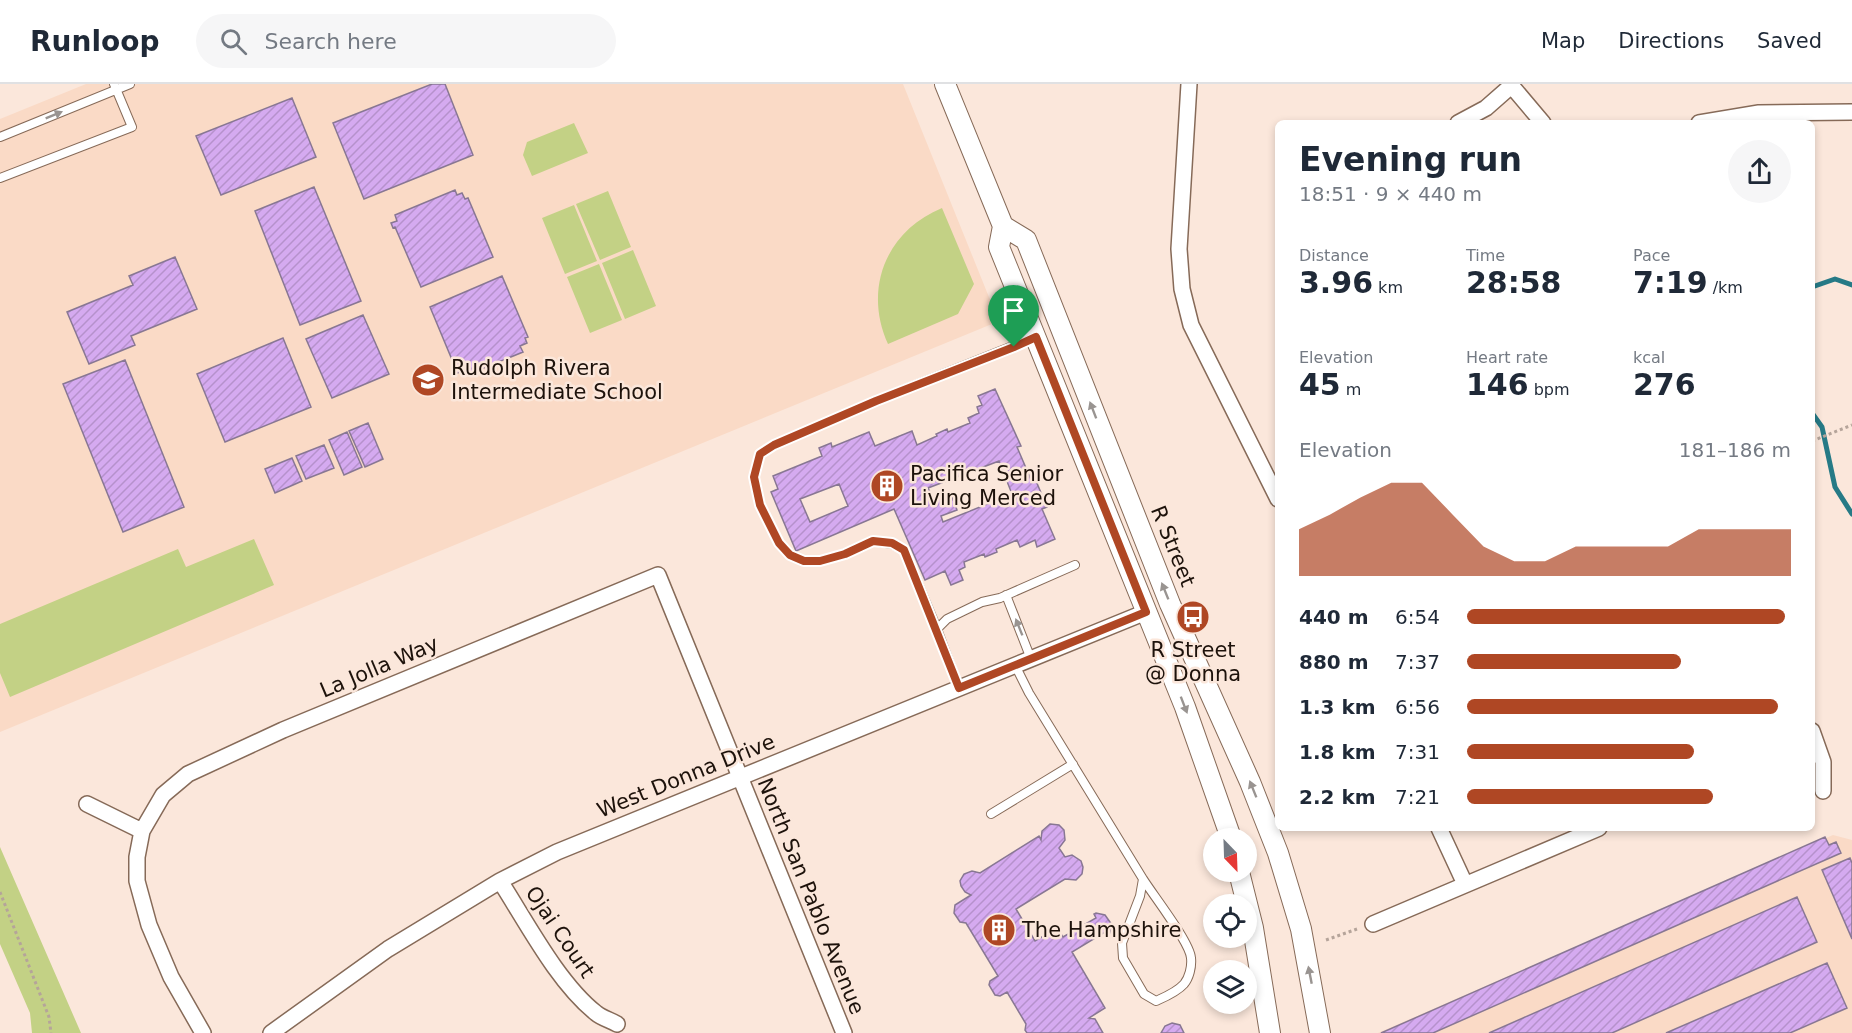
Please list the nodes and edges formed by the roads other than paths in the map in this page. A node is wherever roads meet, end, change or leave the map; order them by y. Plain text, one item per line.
1 (130, 84) edge
2 (945, 84) edge
3 (1188, 84) edge
4 (1510, 85) edge
5 (116, 87) edge
6 (1852, 112) edge
7 (1464, 120) edge
8 (1540, 120) edge
9 (1717, 120) edge
10 (0, 137) edge
11 (0, 178) edge
12 (1003, 226) junction
13 (1036, 337) junction
14 (1275, 493) edge
15 (1074, 565) dead end
16 (658, 575) joint
17 (1006, 595) junction
18 (1146, 612) junction
19 (936, 628) junction
20 (1031, 659) junction
21 (1015, 665) junction
22 (959, 688) junction
23 (1815, 739) edge
24 (1073, 764) junction
25 (740, 777) junction
26 (1823, 791) dead end
27 (87, 804) dead end
28 (991, 813) dead end
29 (1227, 828) edge
30 (142, 831) junction
31 (1440, 831) edge
32 (1592, 831) edge
33 (1143, 879) junction
34 (500, 881) junction
35 (1242, 882) edge
36 (1466, 884) junction
37 (1373, 924) road end
38 (617, 1024) dead end
39 (288, 1027) edge
40 (203, 1033) edge
41 (270, 1033) edge
42 (844, 1033) edge
43 (1270, 1033) edge
44 (1320, 1033) edge

1 - 5 lane
2 - 12 street
3 - 14 street
4 - 7 street
4 - 8 street
10 -> 5 lane
5 - 11 lane
6 - 9 street
12 - 13 street
44 -> 12 street, R Street
13 - 18 street
13 - 19 lane
15 - 17 lane
16 - 25 street, North San Pablo Avenue
16 - 30 street, La Jolla Way
17 - 19 lane
20 -> 17 lane
18 - 20 street, West Donna Drive
18 -> 29 street
19 - 22 lane
20 - 21 street, West Donna Drive
21 - 22 street, West Donna Drive
21 - 24 lane
22 - 25 street, West Donna Drive
23 - 26 street
24 - 28 lane
24 - 33 lane
25 - 34 street, West Donna Drive
25 - 42 street, North San Pablo Avenue
27 - 30 street
30 - 40 street
31 - 36 street
32 - 36 street
33 - 33 lane
34 - 38 street, Ojai Court
34 - 39 street, West Donna Drive
35 - 43 street
36 - 37 street
39 - 41 street, West Donna Drive

